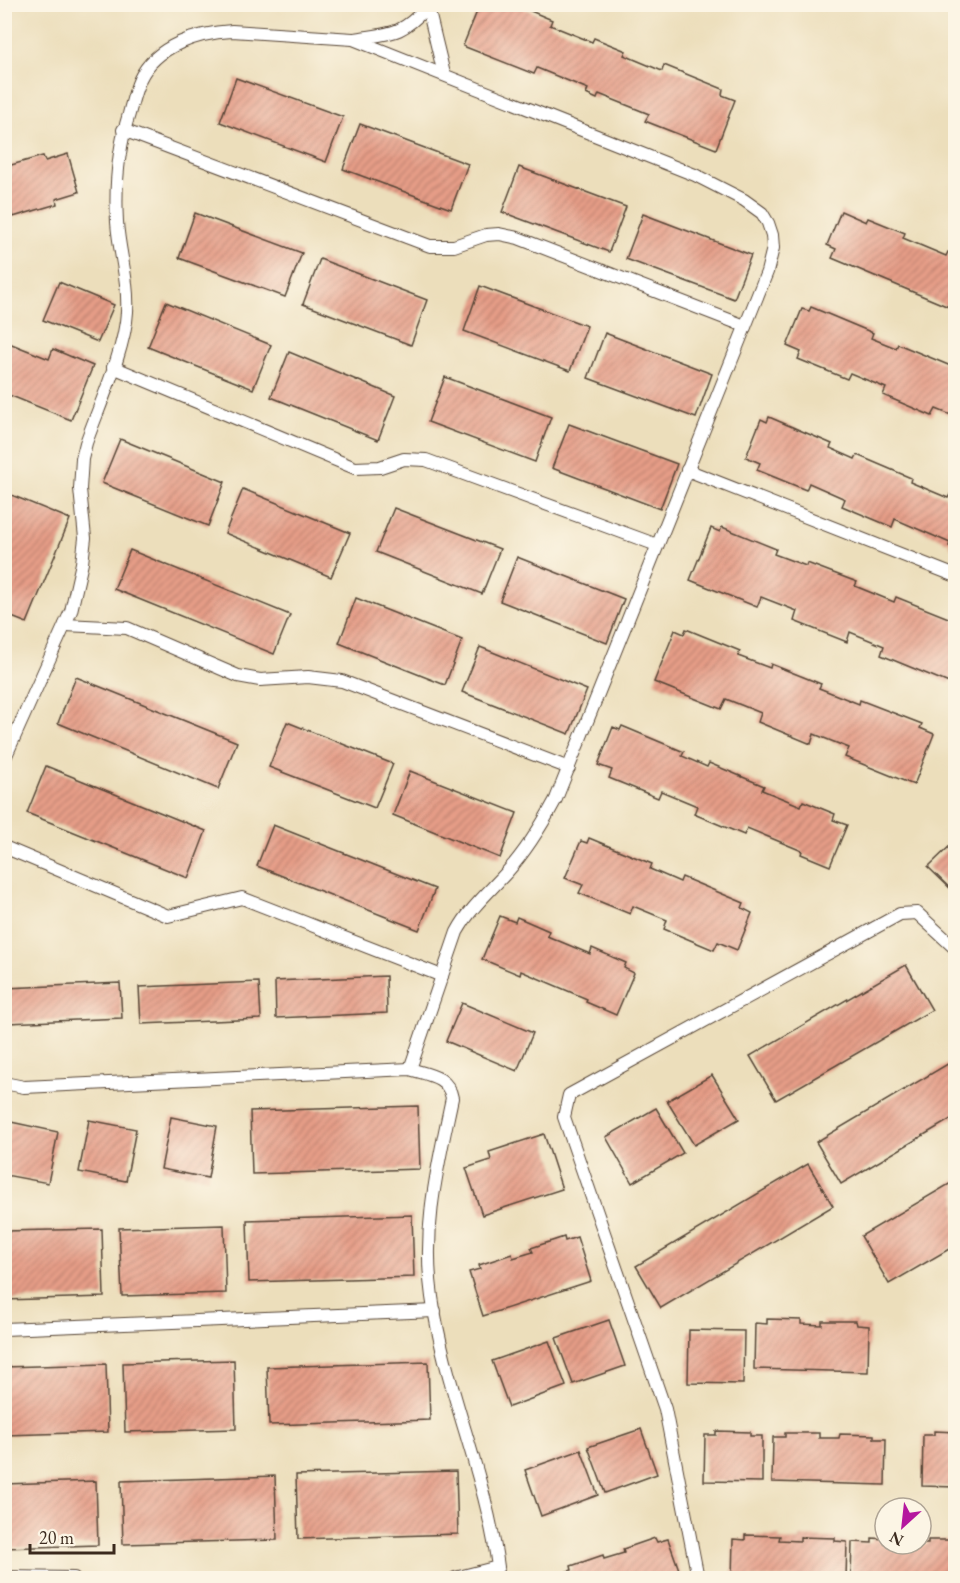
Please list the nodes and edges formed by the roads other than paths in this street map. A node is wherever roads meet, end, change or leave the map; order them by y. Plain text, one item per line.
1 (427, 6) edge
2 (353, 39) junction
3 (444, 74) junction
4 (123, 130) junction
5 (745, 326) junction
6 (113, 368) junction
7 (687, 470) junction
8 (657, 545) junction
9 (956, 576) edge
10 (65, 625) junction
11 (4, 760) edge
12 (569, 768) junction
13 (4, 847) edge
14 (956, 949) edge
15 (442, 976) junction
16 (410, 1069) junction
17 (4, 1083) edge
18 (435, 1311) junction
19 (4, 1329) edge
20 (4, 1577) edge
21 (74, 1578) edge
22 (455, 1578) edge
23 (698, 1578) edge

1 - 2 lane
1 - 3 lane
2 - 3 lane
2 - 4 lane
3 - 5 lane
4 - 5 lane
4 - 6 lane
5 - 7 lane
6 - 8 lane
6 - 10 lane
7 - 8 lane
7 - 9 lane
8 - 12 lane
10 - 11 lane
10 - 12 lane
12 - 15 lane
13 - 15 lane
14 - 23 lane
15 - 16 lane
16 - 17 lane
16 - 18 lane
18 - 19 lane
18 - 22 lane
20 - 21 lane

